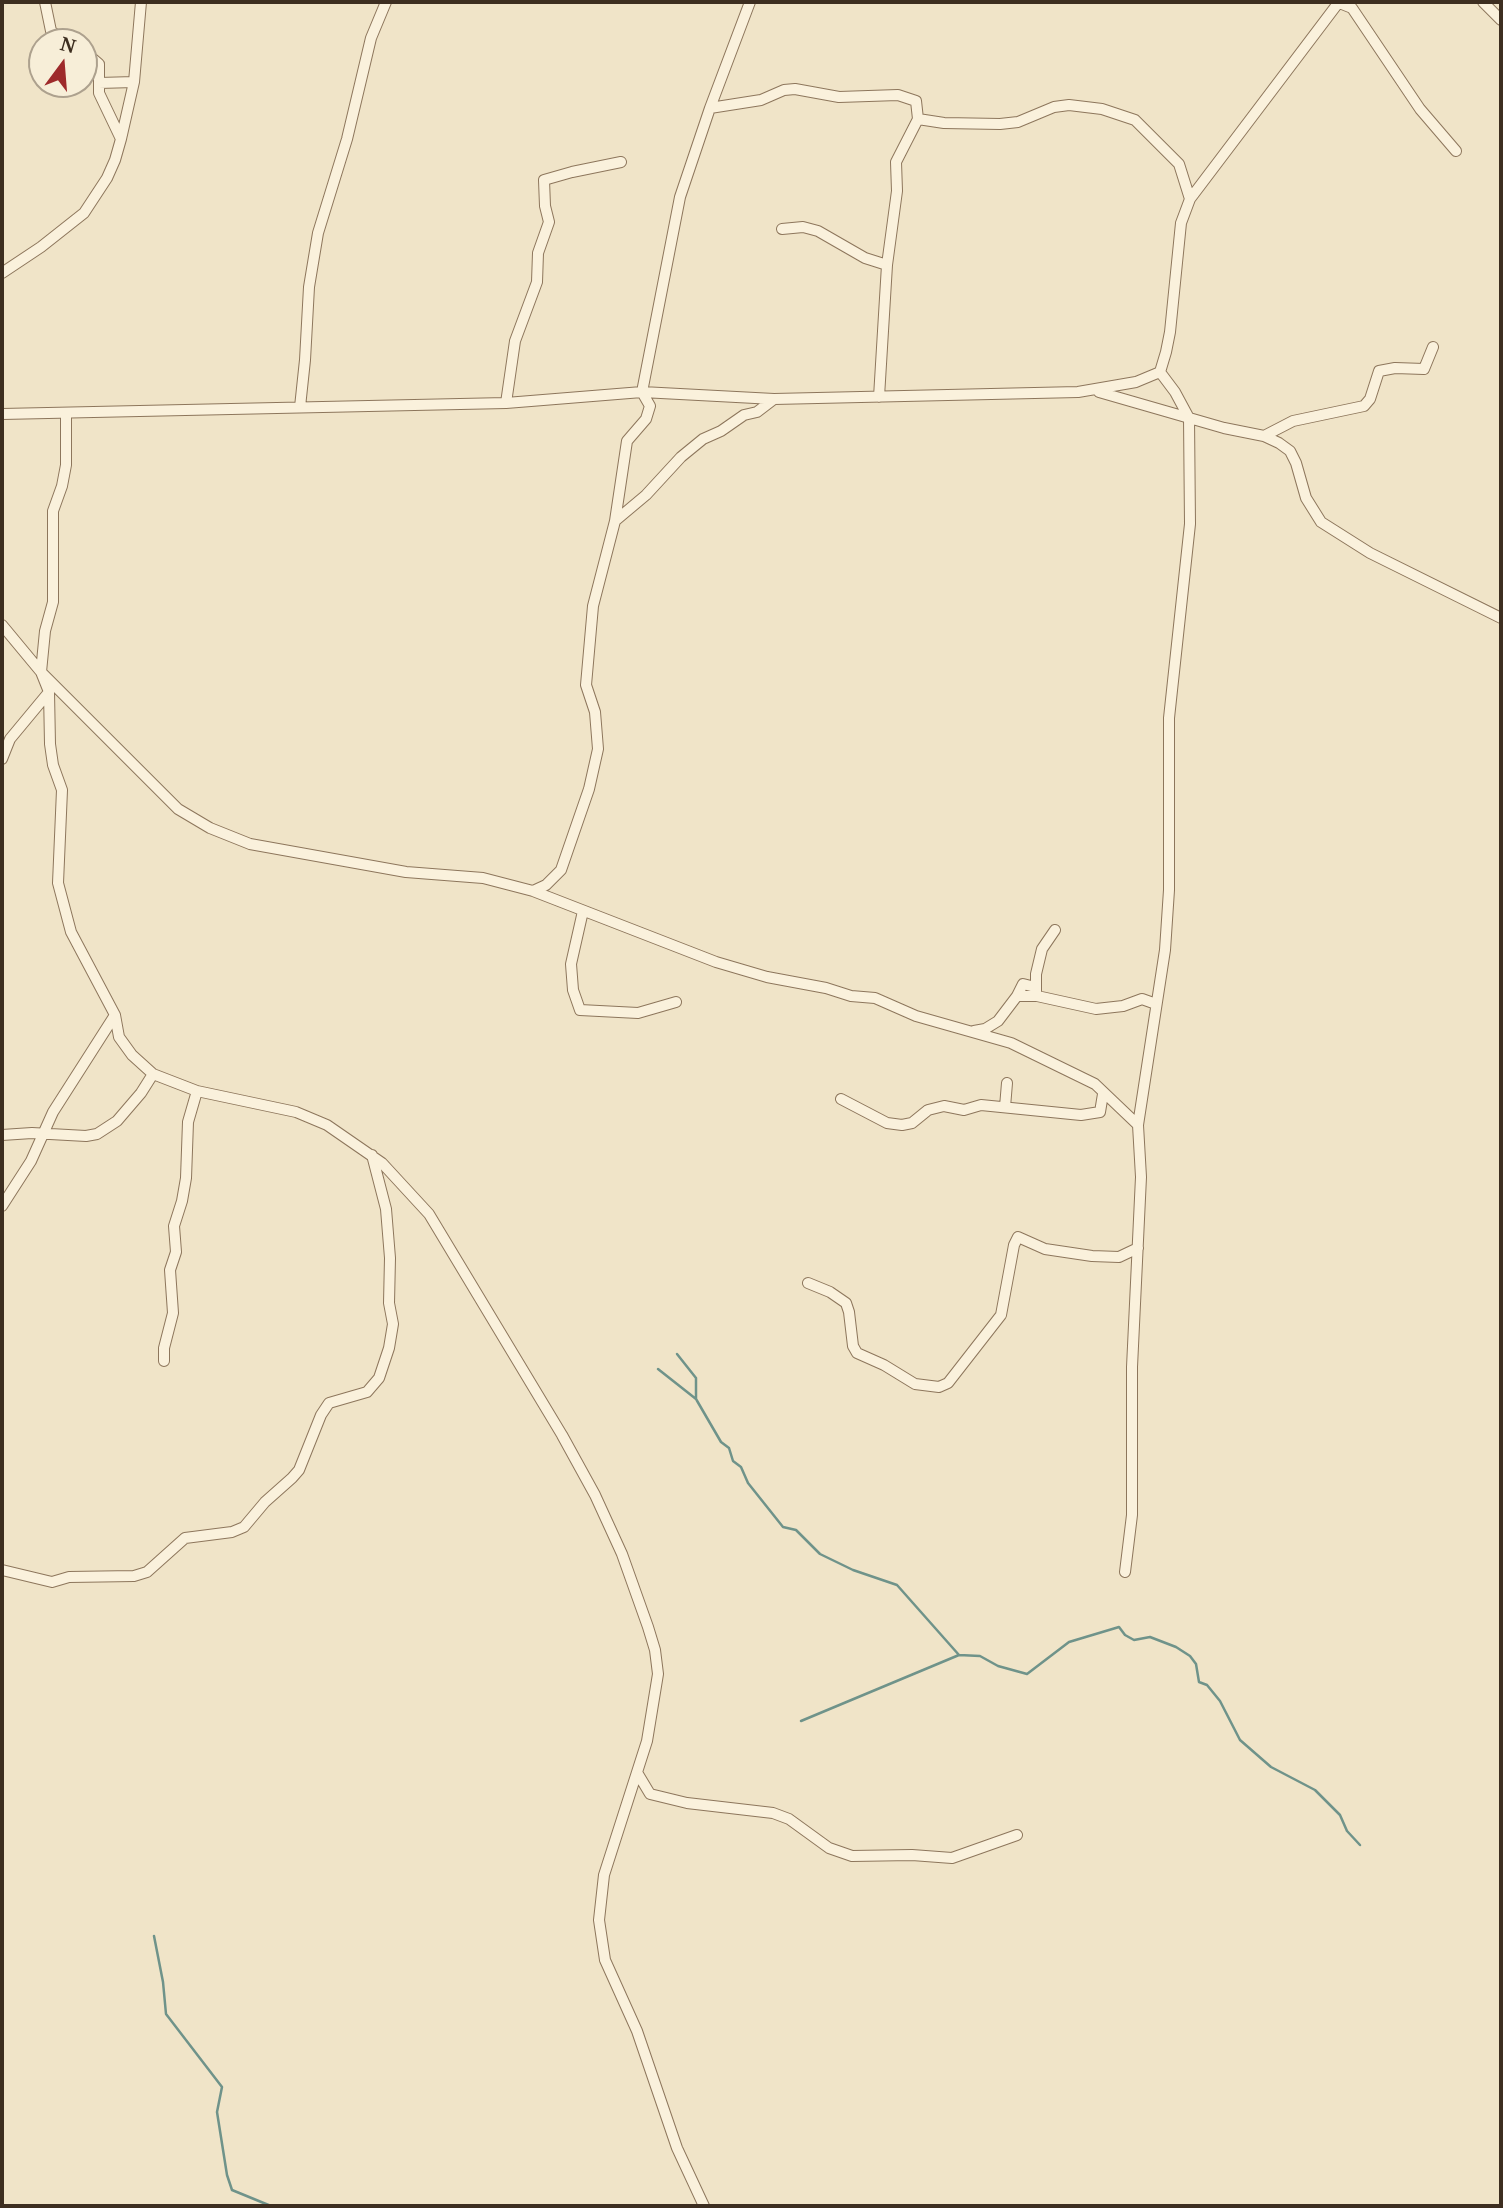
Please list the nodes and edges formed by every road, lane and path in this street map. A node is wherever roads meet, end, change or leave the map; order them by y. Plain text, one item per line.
1 (45, 2) edge
2 (129, 2) edge
3 (386, 2) edge
4 (750, 2) edge
5 (1338, 2) edge
6 (1483, 2) edge
7 (141, 4) edge
8 (1501, 20) edge
9 (50, 28) edge
10 (98, 63) edge
11 (134, 82) junction
12 (99, 83) junction
13 (710, 108) junction
14 (918, 119) junction
15 (121, 139) junction
16 (1456, 151) dead end
17 (621, 162) dead end
18 (1190, 199) junction
19 (782, 229) dead end
20 (887, 265) junction
21 (2, 273) edge
22 (1433, 347) dead end
23 (1160, 372) junction
24 (1096, 391) junction
25 (642, 393) junction
26 (879, 397) junction
27 (774, 399) junction
28 (506, 403) junction
29 (300, 407) junction
30 (2, 414) edge
31 (66, 414) junction
32 (1189, 418) junction
33 (1264, 436) junction
34 (615, 521) junction
35 (1501, 618) edge
36 (2, 625) edge
37 (41, 672) junction
38 (49, 692) junction
39 (6, 737) edge
40 (2, 759) edge
41 (533, 891) junction
42 (583, 911) junction
43 (1055, 930) dead end
44 (1036, 992) junction
45 (1156, 998) junction
46 (677, 1002) dead end
47 (115, 1014) junction
48 (970, 1032) junction
49 (153, 1074) junction
50 (1007, 1083) dead end
51 (197, 1091) junction
52 (1103, 1094) junction
53 (841, 1099) dead end
54 (1005, 1107) junction
55 (1121, 1108) junction
56 (1100, 1112) junction
57 (1138, 1125) junction
58 (44, 1133) junction
59 (2, 1135) edge
60 (372, 1155) junction
61 (2, 1206) edge
62 (1138, 1248) junction
63 (808, 1283) dead end
64 (164, 1361) dead end
65 (2, 1570) edge
66 (1125, 1572) dead end
67 (638, 1774) junction
68 (1017, 1835) dead end
69 (704, 2206) edge

1 - 9 street
2 - 7 street
3 - 29 street
4 - 13 street
5 - 16 street
5 - 18 street
6 - 8 street
7 - 11 street
10 - 12 street
11 - 12 street
11 - 15 street
12 - 15 street
13 - 14 street
13 - 25 street
14 - 18 street
14 - 20 street
15 - 21 street
17 - 28 street
18 - 23 street
19 - 20 street
20 - 26 street
22 - 33 street
23 - 24 street
23 - 32 street
24 - 26 street
24 - 32 street
25 - 27 street
25 - 28 street
25 - 34 street
26 - 27 street
27 - 34 street
28 - 29 street
29 - 31 street
30 - 31 street
31 - 37 street
32 - 33 street
32 - 45 street
33 - 35 street
34 - 41 street
36 - 37 street
37 - 38 street
37 - 41 street
38 - 39 street
38 - 47 street
39 - 40 street
41 - 42 street
42 - 46 street
42 - 48 street
43 - 44 street
44 - 45 street
44 - 48 street
45 - 57 street
47 - 49 street
47 - 58 street
48 - 52 street
49 - 51 street
49 - 58 street
50 - 54 street
51 - 60 street
51 - 64 street
52 - 55 street
52 - 56 street
53 - 54 street
54 - 56 street
55 - 56 street
55 - 57 street
57 - 62 street
58 - 59 street
58 - 61 street
60 - 65 street
60 - 67 street
62 - 63 street
62 - 66 street
67 - 68 street
67 - 69 street

